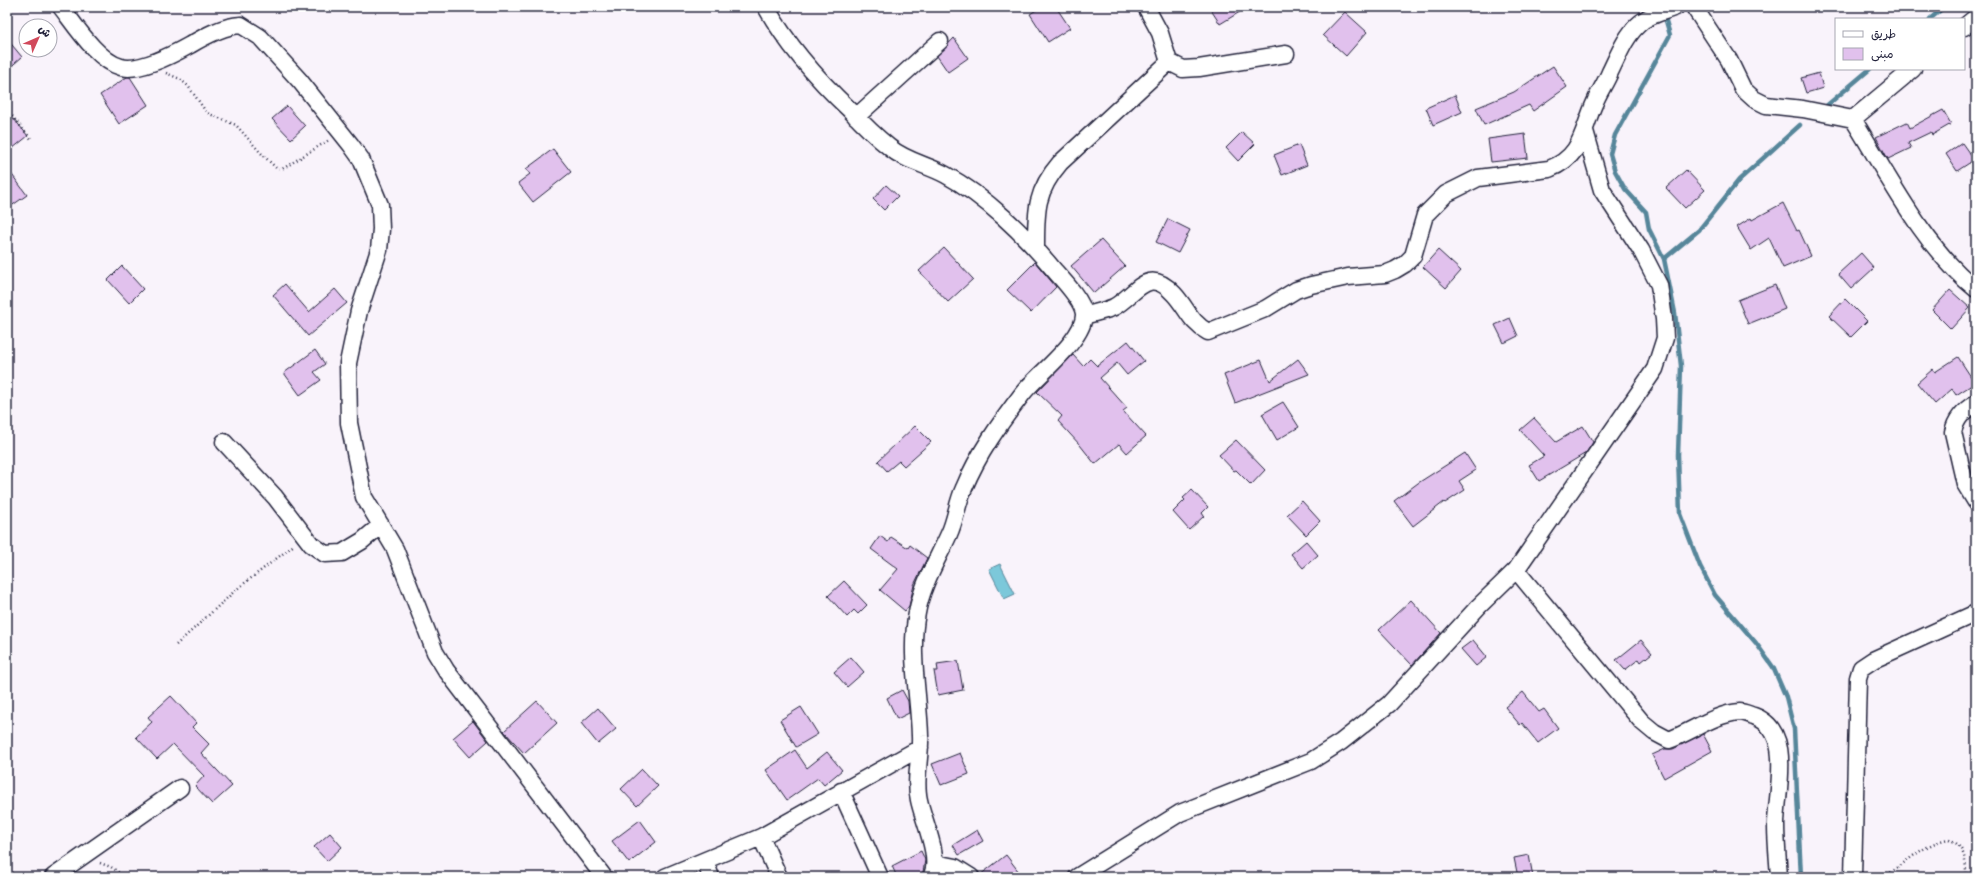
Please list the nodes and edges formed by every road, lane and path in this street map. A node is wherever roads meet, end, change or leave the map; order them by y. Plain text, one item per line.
1 (61, 7) edge
2 (766, 7) edge
3 (1146, 7) edge
4 (1676, 7) edge
5 (1694, 7) edge
6 (1650, 13) edge
7 (1976, 17) edge
8 (1965, 26) edge
9 (940, 41) dead end
10 (1286, 54) dead end
11 (1169, 62) junction
12 (143, 65) junction
13 (1912, 70) edge
14 (7, 110) edge
15 (856, 117) junction
16 (1853, 119) junction
17 (1585, 132) junction
18 (341, 133) junction
19 (32, 140) dead end
20 (1036, 248) junction
21 (1976, 289) edge
22 (1084, 316) junction
23 (1976, 403) edge
24 (224, 442) dead end
25 (1976, 502) edge
26 (380, 525) junction
27 (305, 536) junction
28 (1516, 570) junction
29 (1976, 613) edge
30 (176, 645) dead end
31 (920, 748) junction
32 (180, 788) dead end
33 (841, 791) junction
34 (761, 837) junction
35 (82, 857) junction
36 (705, 861) junction
37 (933, 870) edge
38 (54, 877) edge
39 (126, 877) edge
40 (604, 877) edge
41 (665, 877) edge
42 (712, 877) edge
43 (779, 877) edge
44 (880, 877) edge
45 (971, 877) edge
46 (1077, 877) edge
47 (1779, 877) edge
48 (1852, 877) edge
49 (1884, 877) edge
50 (1966, 877) edge

1 - 12 street
2 - 15 street
3 - 11 street
4 - 6 street
5 - 16 street
6 - 17 street
7 - 8 street
9 - 15 street
10 - 11 street
11 - 20 street
12 - 18 path
12 - 18 street
13 - 16 street
14 - 19 path
15 - 20 street
16 - 21 street
17 - 22 street
17 - 28 street
18 - 26 street
20 - 22 street
22 - 31 street
23 - 25 street
24 - 27 street
26 - 27 street
26 - 40 street
27 - 30 path
28 - 46 street
28 - 47 street
29 - 48 street
31 - 33 street
31 - 37 street
32 - 35 street
33 - 34 street
33 - 44 street
34 - 36 street
34 - 43 street
35 - 38 street
35 - 39 path
36 - 41 street
36 - 42 street
37 - 45 street
49 - 50 path

